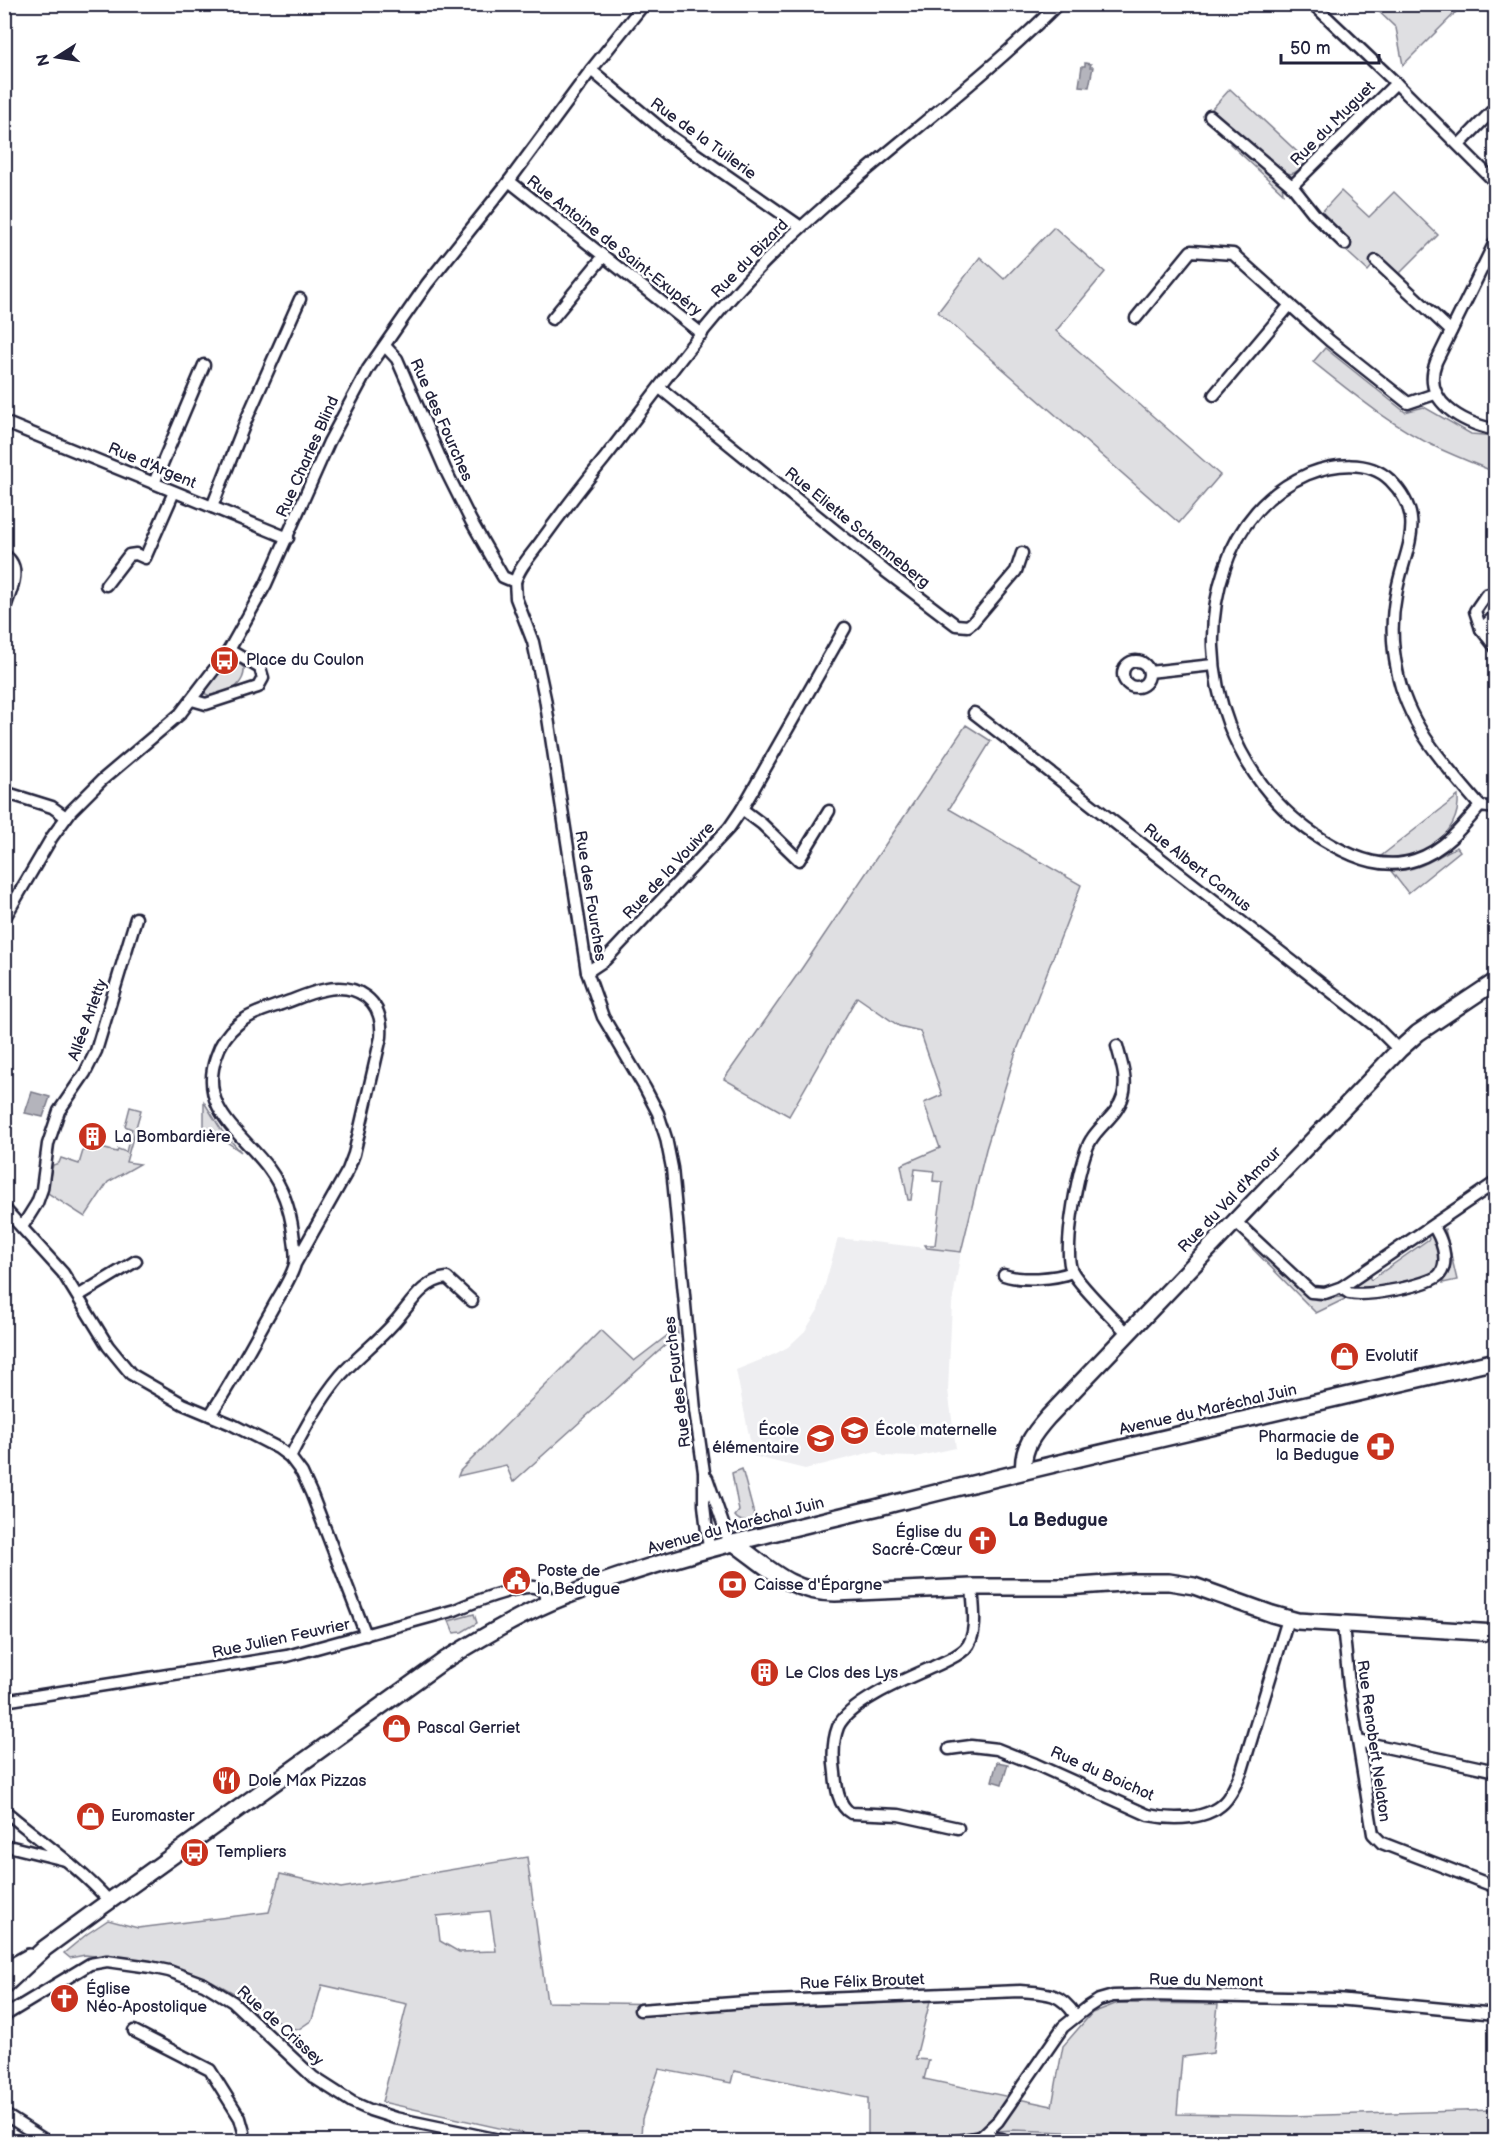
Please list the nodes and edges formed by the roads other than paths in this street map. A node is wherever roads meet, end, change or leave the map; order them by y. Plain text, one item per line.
1 (644, 4) edge
2 (1058, 4) edge
3 (1313, 4) edge
4 (591, 70) junction
5 (1396, 83) junction
6 (1496, 107) edge
7 (1210, 116) dead end
8 (1459, 145) junction
9 (508, 181) junction
10 (1496, 183) edge
11 (1292, 186) junction
12 (801, 227) junction
13 (1496, 240) edge
14 (1345, 244) dead end
15 (603, 257) junction
16 (1376, 261) dead end
17 (300, 299) dead end
18 (1290, 305) junction
19 (1136, 318) dead end
20 (552, 319) dead end
21 (1451, 331) junction
22 (702, 334) junction
23 (385, 346) junction
24 (204, 365) dead end
25 (660, 388) junction
26 (1435, 394) junction
27 (1214, 395) dead end
28 (4, 422) edge
29 (1496, 430) edge
30 (154, 483) junction
31 (174, 492) junction
32 (212, 507) junction
33 (288, 538) junction
34 (1022, 553) dead end
35 (4, 555) edge
36 (515, 582) junction
37 (106, 585) dead end
38 (1496, 592) edge
39 (4, 610) edge
40 (1496, 615) edge
41 (845, 628) dead end
42 (1482, 629) junction
43 (1496, 648) edge
44 (229, 650) junction
45 (1213, 665) junction
46 (1149, 672) dead end
47 (192, 700) junction
48 (974, 713) dead end
49 (4, 792) edge
50 (1480, 806) junction
51 (1496, 808) edge
52 (742, 809) junction
53 (829, 811) dead end
54 (66, 817) junction
55 (136, 918) dead end
56 (4, 919) edge
57 (587, 972) junction
58 (1496, 981) edge
59 (1117, 1046) dead end
60 (1399, 1050) junction
61 (1496, 1182) edge
62 (4, 1208) edge
63 (1235, 1221) junction
64 (1433, 1226) junction
65 (22, 1227) junction
66 (136, 1262) dead end
67 (295, 1264) junction
68 (1072, 1272) junction
69 (1004, 1275) dead end
70 (1342, 1287) junction
71 (78, 1296) junction
72 (472, 1301) dead end
73 (1127, 1333) junction
74 (1496, 1361) edge
75 (210, 1415) junction
76 (290, 1457) junction
77 (1024, 1471) junction
78 (704, 1472) junction
79 (732, 1544) junction
80 (709, 1549) junction
81 (972, 1587) junction
82 (550, 1602) junction
83 (1288, 1619) junction
84 (1342, 1625) junction
85 (1496, 1633) edge
86 (366, 1635) junction
87 (4, 1701) edge
88 (1358, 1741) junction
89 (949, 1749) dead end
90 (1496, 1771) edge
91 (4, 1810) edge
92 (958, 1828) dead end
93 (4, 1845) edge
94 (68, 1861) junction
95 (1496, 1887) edge
96 (103, 1905) junction
97 (45, 1948) junction
98 (4, 1971) edge
99 (4, 1986) edge
100 (640, 2010) dead end
101 (1496, 2014) edge
102 (1075, 2015) junction
103 (4, 2016) edge
104 (134, 2031) dead end
105 (4, 2114) edge
106 (981, 2137) junction
107 (43, 2141) edge
108 (243, 2142) edge
109 (509, 2142) edge
110 (952, 2142) edge
111 (1004, 2142) edge

1 - 4 street, Rue Charles Blind
2 - 12 street, Rue du Bizard
3 - 5 street, Rue du Muguet
4 - 9 street, Rue Charles Blind
4 - 12 street, Rue de la Tuilerie
5 - 8 street, Rue du Muguet
5 - 11 street, Rue du Muguet
6 - 8 street
7 - 11 street, Rue du Muguet
8 - 10 street, Rue du Muguet
9 - 15 street, Rue Antoine de Saint-Exupéry
9 - 23 street, Rue Charles Blind
11 - 14 street, Rue du Muguet
12 - 22 street, Rue du Bizard
13 - 21 street
15 - 20 street
15 - 22 street, Rue Antoine de Saint-Exupéry
16 - 21 street
17 - 32 street
18 - 19 street
18 - 26 street
18 - 27 street
21 - 26 street
22 - 25 street, Rue du Bizard
23 - 33 street, Rue Charles Blind
23 - 36 street, Rue des Fourches
24 - 30 street
25 - 34 street, Rue Eliette Schenneberg
25 - 36 street, Rue du Bizard
26 - 29 street
28 - 30 street, Rue d'Argent
30 - 31 street, Rue d'Argent
31 - 32 street, Rue d'Argent
31 - 37 street
32 - 33 street, Rue d'Argent
33 - 44 street, Rue Charles Blind
35 - 39 street
36 - 57 street, Rue des Fourches
38 - 42 street
40 - 42 street
41 - 52 street, Rue de la Vouivre
42 - 43 street
44 - 47 street, Rue Charles Blind
44 - 47 street
45 - 46 street
45 - 50 street
45 - 50 street
47 - 54 street, Rue Charles Blind
48 - 60 street, Rue Albert Camus
49 - 54 street
50 - 51 street
52 - 53 street
52 - 57 street, Rue de la Vouivre
54 - 56 street, Rue Charles Blind
55 - 65 street, Allée Arletty
57 - 78 street, Rue des Fourches
58 - 60 main road, Rue du Val d'Amour
59 - 68 street
60 - 63 main road, Rue du Val d'Amour
61 - 64 street
62 - 65 street
63 - 70 street
63 - 73 main road, Rue du Val d'Amour
64 - 70 street
64 - 70 street
65 - 71 street
66 - 71 street
67 - 67 street
67 - 75 street
68 - 69 street
68 - 73 street
71 - 75 street
72 - 76 street
73 - 77 main road, Rue du Val d'Amour
74 - 77 main road, Avenue du Maréchal Juin
75 - 76 street
76 - 86 street
77 - 79 main road, Avenue du Maréchal Juin
78 - 79 street, Rue des Fourches
78 - 80 street, Rue des Fourches
79 - 80 main road, Avenue du Maréchal Juin
79 - 81 main road
80 - 82 main road, Avenue du Maréchal Juin
81 - 83 main road
81 - 92 street
82 - 86 street, Rue Julien Feuvrier
82 - 96 main road, Avenue du Maréchal Juin
83 - 84 main road
83 - 89 street, Rue du Boichot
84 - 85 main road
84 - 88 street, Rue Renobert Nelaton
86 - 87 street, Rue Julien Feuvrier
88 - 90 street
88 - 95 street, Rue Renobert Nelaton
91 - 94 street
93 - 94 street
94 - 96 street
96 - 97 main road, Avenue du Maréchal Juin
97 - 98 main road, Avenue du Maréchal Juin
97 - 99 main road, Avenue du Maréchal Juin
100 - 102 street, Rue Félix Broutet
101 - 102 street, Rue du Nemont
102 - 106 street, Rue du Nemont
103 - 109 street, Rue de Crissey
104 - 108 street
105 - 107 street
106 - 110 street
106 - 111 street

